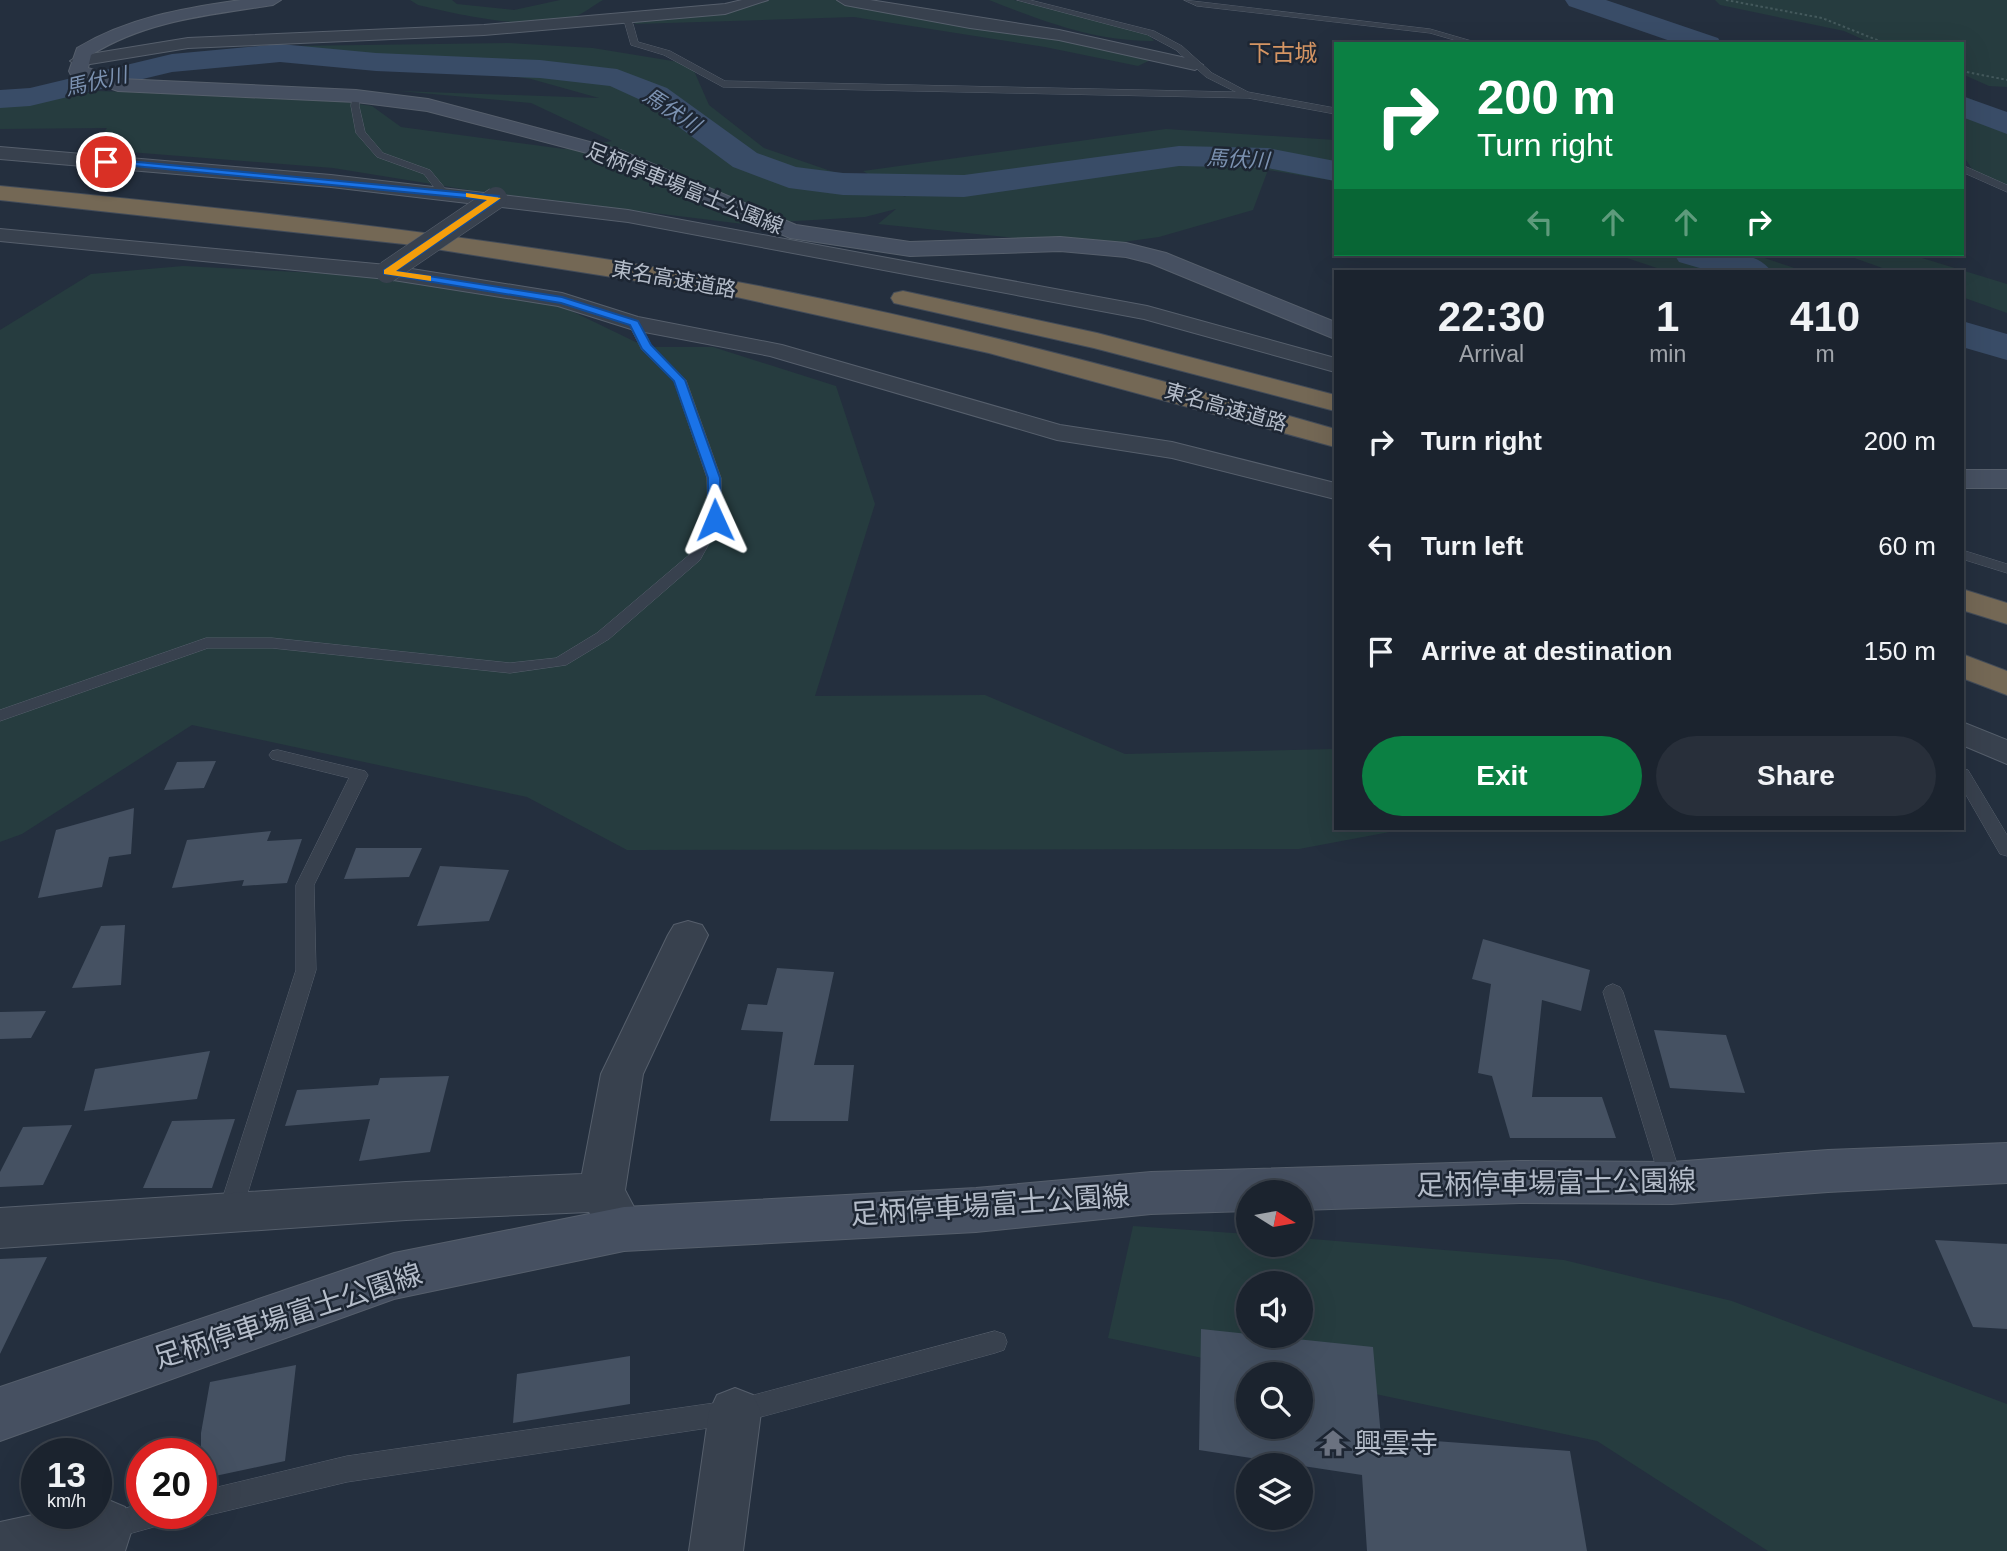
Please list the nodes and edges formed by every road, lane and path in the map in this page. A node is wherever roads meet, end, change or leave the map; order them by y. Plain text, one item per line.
1 (273, 0) edge
2 (760, 0) edge
3 (845, 0) edge
4 (1021, 0) edge
5 (1188, 0) edge
6 (1726, 0) edge
7 (623, 16) junction
8 (1471, 42) edge
9 (1882, 42) edge
10 (1195, 65) junction
11 (78, 66) junction
12 (1964, 71) edge
13 (2007, 80) edge
14 (1248, 95) junction
15 (356, 96) junction
16 (1334, 111) edge
17 (0, 153) edge
18 (1964, 169) edge
19 (0, 171) edge
20 (2007, 189) edge
21 (0, 193) edge
22 (444, 193) junction
23 (496, 198) junction
24 (0, 235) edge
25 (628, 247) dead end
26 (387, 272) junction
27 (876, 292) dead end
28 (634, 323) junction
29 (1334, 331) edge
30 (1334, 365) edge
31 (1334, 403) edge
32 (1334, 438) edge
33 (2007, 478) edge
34 (1964, 479) edge
35 (1334, 491) edge
36 (1964, 555) edge
37 (2007, 569) edge
38 (1964, 600) edge
39 (2007, 614) edge
40 (1964, 666) edge
41 (2007, 684) edge
42 (3, 716) edge
43 (1964, 733) edge
44 (2007, 753) edge
45 (278, 755) dead end
46 (1964, 777) edge
47 (2007, 850) edge
48 (688, 935) dead end
49 (1613, 992) dead end
50 (2007, 1163) edge
51 (1672, 1183) junction
52 (613, 1211) junction
53 (229, 1215) junction
54 (0, 1228) edge
55 (995, 1342) dead end
56 (735, 1412) junction
57 (0, 1414) edge
58 (217, 1500) edge
59 (126, 1528) edge
60 (102, 1539) edge
61 (0, 1549) edge
62 (716, 1551) edge

1 - 11 main road
2 - 7 street
3 - 10 street
4 - 10 lane
5 - 8 lane
6 - 9 path
7 - 11 street
7 - 14 lane
10 - 14 lane
11 - 15 main road, 足柄停車場富士公園線
12 - 13 path
14 - 16 lane
15 - 22 lane
15 - 29 main road, 足柄停車場富士公園線
17 - 22 street
18 - 20 lane
19 - 25 highway, 東名高速道路
21 - 32 highway, 東名高速道路
22 - 23 street
23 - 26 street, bridge
23 - 30 street
24 - 26 street
26 - 28 street
27 - 31 highway, 東名高速道路
28 - 35 street
28 - 42 lane
33 - 34 main road
36 - 37 lane
38 - 39 highway
40 - 41 highway
43 - 44 street
45 - 53 lane
46 - 47 lane
48 - 52 street
49 - 51 lane
50 - 51 main road, 足柄停車場富士公園線
51 - 52 main road, 足柄停車場富士公園線
52 - 53 street
52 - 57 main road, 足柄停車場富士公園線
53 - 54 street
55 - 56 lane
56 - 58 lane
56 - 62 street
59 - 60 lane
60 - 61 street

